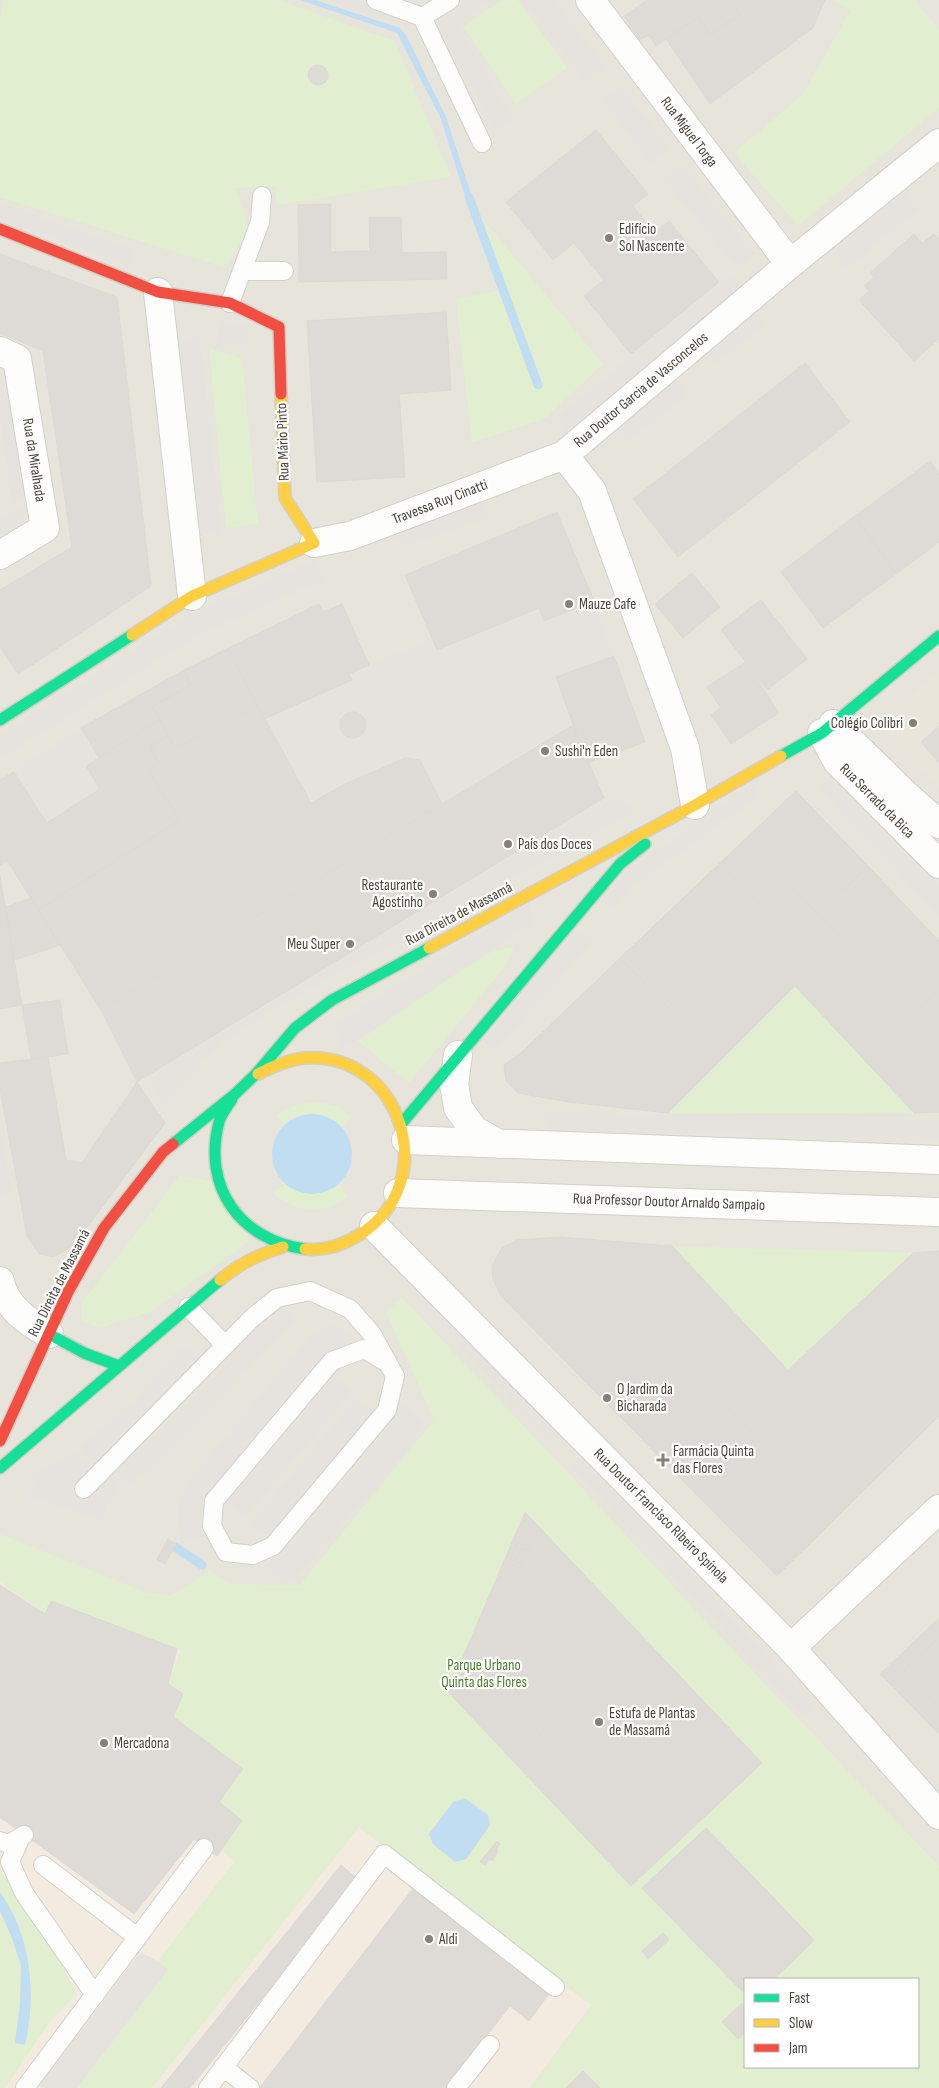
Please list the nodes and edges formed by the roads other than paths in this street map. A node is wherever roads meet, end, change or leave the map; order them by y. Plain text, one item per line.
1 (376, 0) edge
2 (450, 0) edge
3 (590, 0) edge
4 (422, 17) junction
5 (482, 143) dead end
6 (939, 143) edge
7 (262, 196) dead end
8 (0, 229) edge
9 (790, 264) junction
10 (242, 271) junction
11 (284, 271) dead end
12 (158, 292) junction
13 (230, 302) junction
14 (0, 351) edge
15 (564, 455) junction
16 (314, 543) junction
17 (0, 555) edge
18 (192, 596) junction
19 (939, 636) edge
20 (0, 720) edge
21 (828, 728) junction
22 (696, 805) junction
23 (939, 824) edge
24 (939, 864) edge
25 (458, 1055) junction
26 (256, 1074) junction
27 (235, 1094) junction
28 (404, 1131) junction
29 (499, 1144) junction
30 (939, 1160) edge
31 (398, 1192) junction
32 (939, 1212) edge
33 (374, 1226) junction
34 (283, 1247) junction
35 (0, 1281) edge
36 (188, 1307) junction
37 (49, 1334) junction
38 (225, 1345) junction
39 (386, 1362) junction
40 (119, 1366) junction
41 (1, 1438) edge
42 (0, 1468) edge
43 (84, 1489) dead end
44 (939, 1509) edge
45 (791, 1648) junction
46 (939, 1815) edge
47 (0, 1841) edge
48 (204, 1848) dead end
49 (43, 1865) dead end
50 (137, 1937) junction
51 (554, 1987) dead end
52 (95, 1995) junction
53 (490, 2045) dead end
54 (223, 2067) junction
55 (25, 2088) edge
56 (208, 2088) edge
57 (250, 2088) edge
58 (456, 2088) edge

1 - 4 lane
2 - 4 lane
3 - 9 street, Rua Miguel Torga
4 - 5 lane
6 - 9 street, Rua Doutor Garcia de Vasconcelos
7 - 10 lane
8 - 12 main road, Rua Mário Pinto
9 - 15 street, Rua Doutor Garcia de Vasconcelos
10 - 11 lane
10 - 13 lane
12 - 13 main road, Rua Mário Pinto
12 - 18 street
13 - 16 main road, Rua Mário Pinto
14 - 17 street, Rua da Miralhada
15 - 16 street, Travessa Ruy Cinatti
15 - 22 street, Rua Doutor Garcia de Vasconcelos
16 - 18 main road
18 - 20 main road
19 - 21 main road, Rua Direita de Massamá
21 - 22 main road, Rua Direita de Massamá
21 - 23 street, Rua Serrado da Bica
21 - 24 street, Rua Serrado da Bica
22 - 25 main road, Rua Direita de Massamá
22 - 26 main road, Rua Direita de Massamá
25 - 28 main road, Rua Direita de Massamá
25 - 29 street
26 - 27 main road, Rua Direita de Massamá
26 - 28 main road, Rua Direita de Massamá
27 - 34 main road, Rua Direita de Massamá
27 - 37 main road, Rua Direita de Massamá
28 - 29 street
28 - 31 main road, Rua Direita de Massamá
29 - 30 street
31 - 32 street, Rua Professor Doutor Arnaldo Sampaio
31 - 33 main road, Rua Direita de Massamá
33 - 34 main road, Rua Direita de Massamá
33 - 45 street, Rua Doutor Francisco Ribeiro Spínola
34 - 36 main road, Rua Direita de Massamá
35 - 37 street
36 - 38 lane
36 - 40 main road, Rua Direita de Massamá
37 - 40 main road
37 - 41 main road, Rua Direita de Massamá
38 - 39 lane
38 - 43 lane
39 - 39 lane
40 - 42 main road, Rua Direita de Massamá
44 - 45 street
45 - 46 street, Rua Doutor Francisco Ribeiro Spínola
47 - 52 lane
48 - 50 lane
49 - 50 lane
50 - 52 lane
51 - 54 lane
52 - 55 lane
53 - 58 lane
54 - 56 lane
54 - 57 lane

